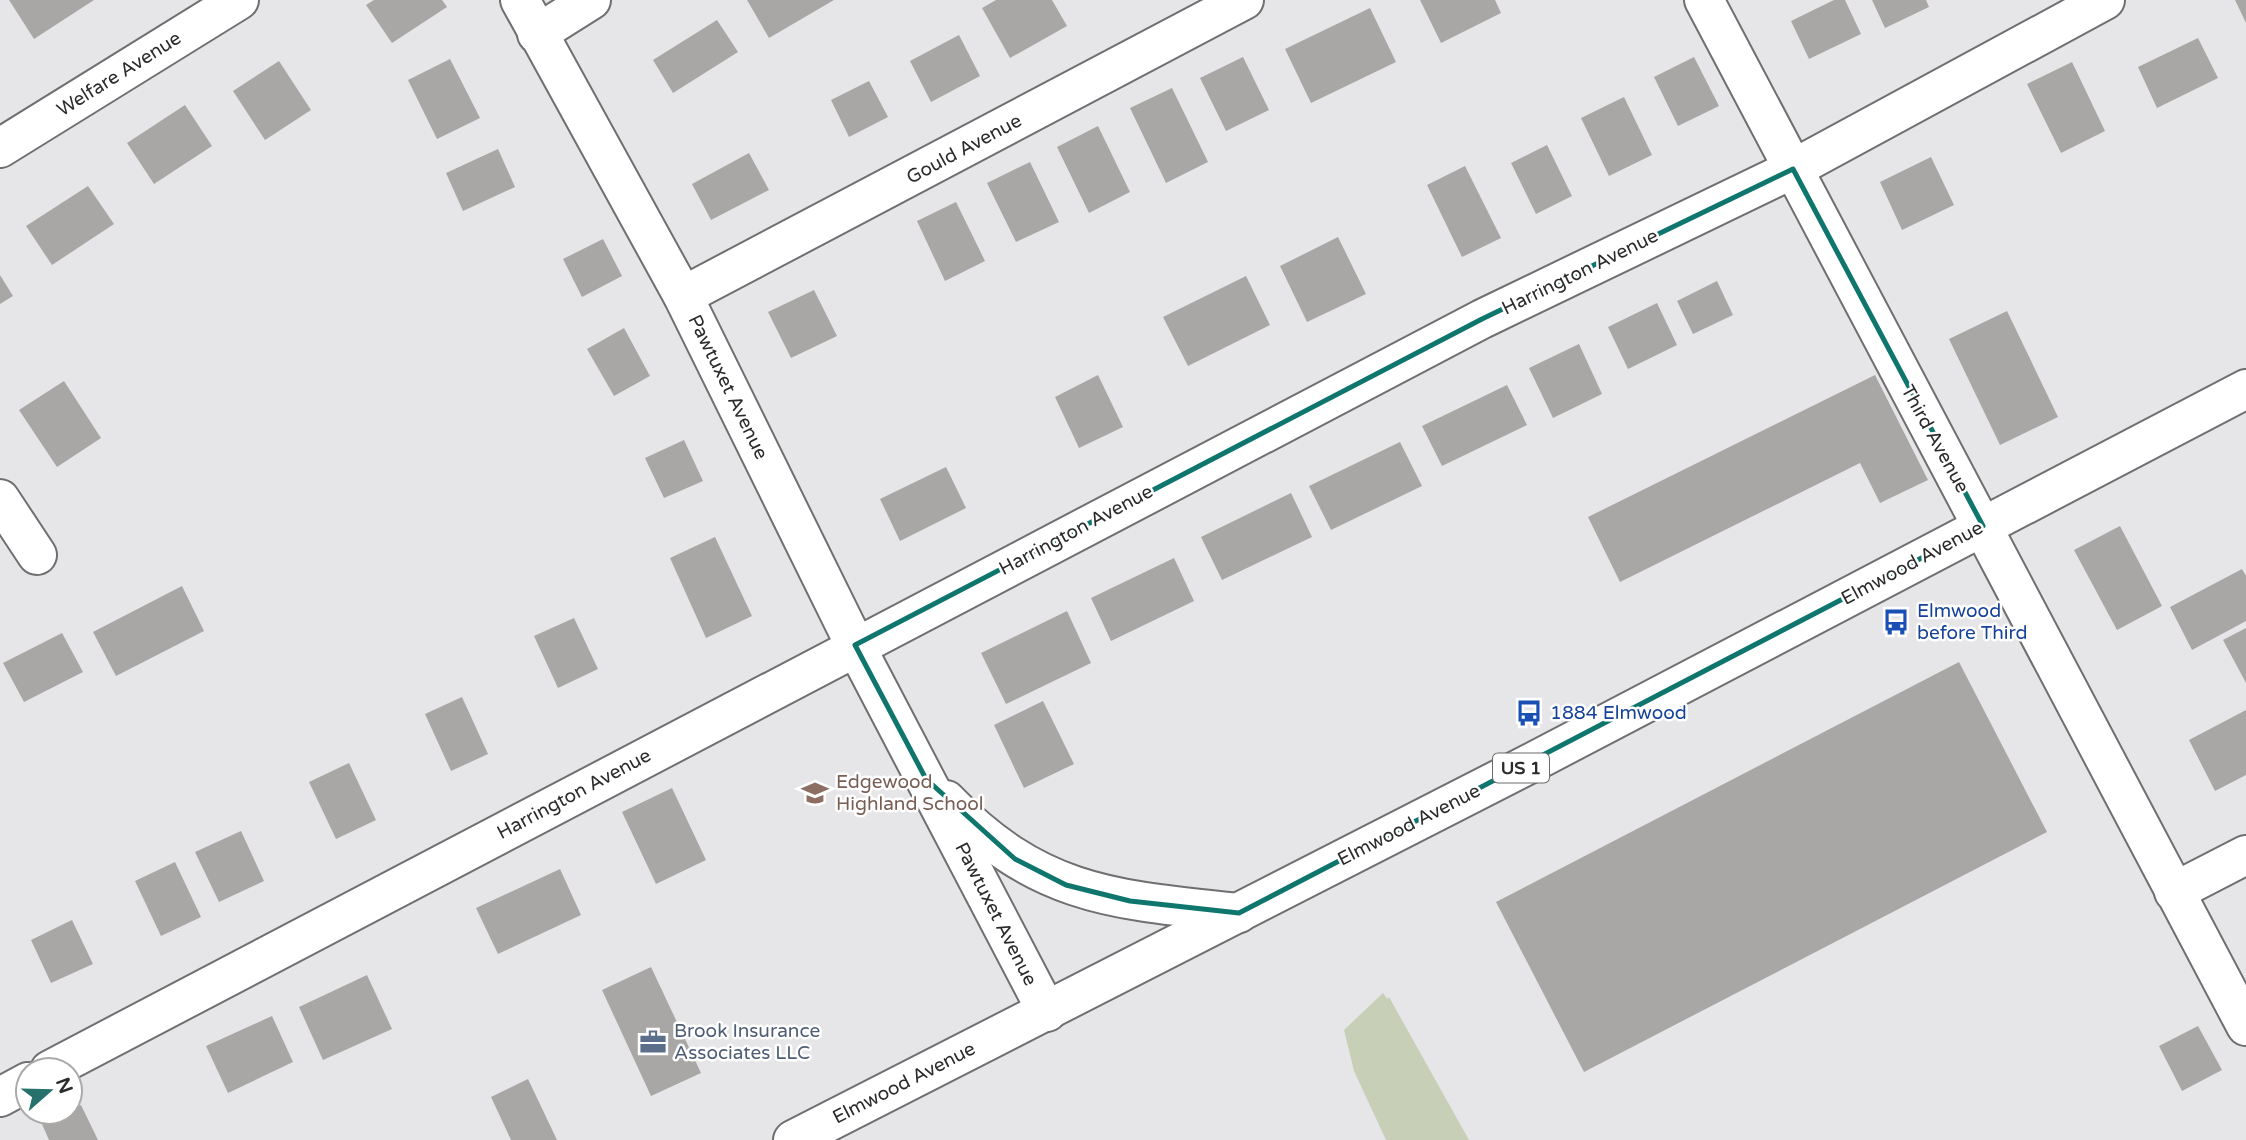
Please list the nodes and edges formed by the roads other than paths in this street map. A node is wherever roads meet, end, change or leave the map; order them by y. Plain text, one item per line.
1 (239, 0) edge
2 (520, 0) edge
3 (591, 0) edge
4 (1244, 0) edge
5 (1704, 0) edge
6 (2105, 0) edge
7 (537, 34) junction
8 (0, 148) edge
9 (1793, 169) junction
10 (683, 296) junction
11 (2246, 389) edge
12 (0, 499) edge
13 (1983, 526) junction
14 (37, 555) dead end
15 (855, 645) junction
16 (926, 779) junction
17 (2246, 855) edge
18 (2174, 892) junction
19 (1239, 913) junction
20 (1046, 1012) junction
21 (2246, 1026) edge
22 (77, 1056) edge
23 (793, 1140) edge

1 - 8 street, Welfare Avenue
2 - 7 street, Pawtuxet Avenue
3 - 7 street
4 - 10 street, Gould Avenue
5 - 9 street, Third Avenue
6 - 9 street, Harrington Avenue
7 - 10 street, Pawtuxet Avenue
9 - 13 street, Third Avenue
9 - 15 street, Harrington Avenue
10 - 15 street, Pawtuxet Avenue
11 - 13 street, Elmwood Avenue / US 1
12 - 14 street
13 - 18 street, Third Avenue
13 - 19 street, Elmwood Avenue / US 1
15 - 16 street, Pawtuxet Avenue
15 - 22 street, Harrington Avenue
16 - 19 street, Pawtuxet Avenue
16 - 20 street, Pawtuxet Avenue
17 - 18 street
18 - 21 street, Third Avenue
19 - 20 street, Elmwood Avenue / US 1
20 - 23 street, Elmwood Avenue / US 1

